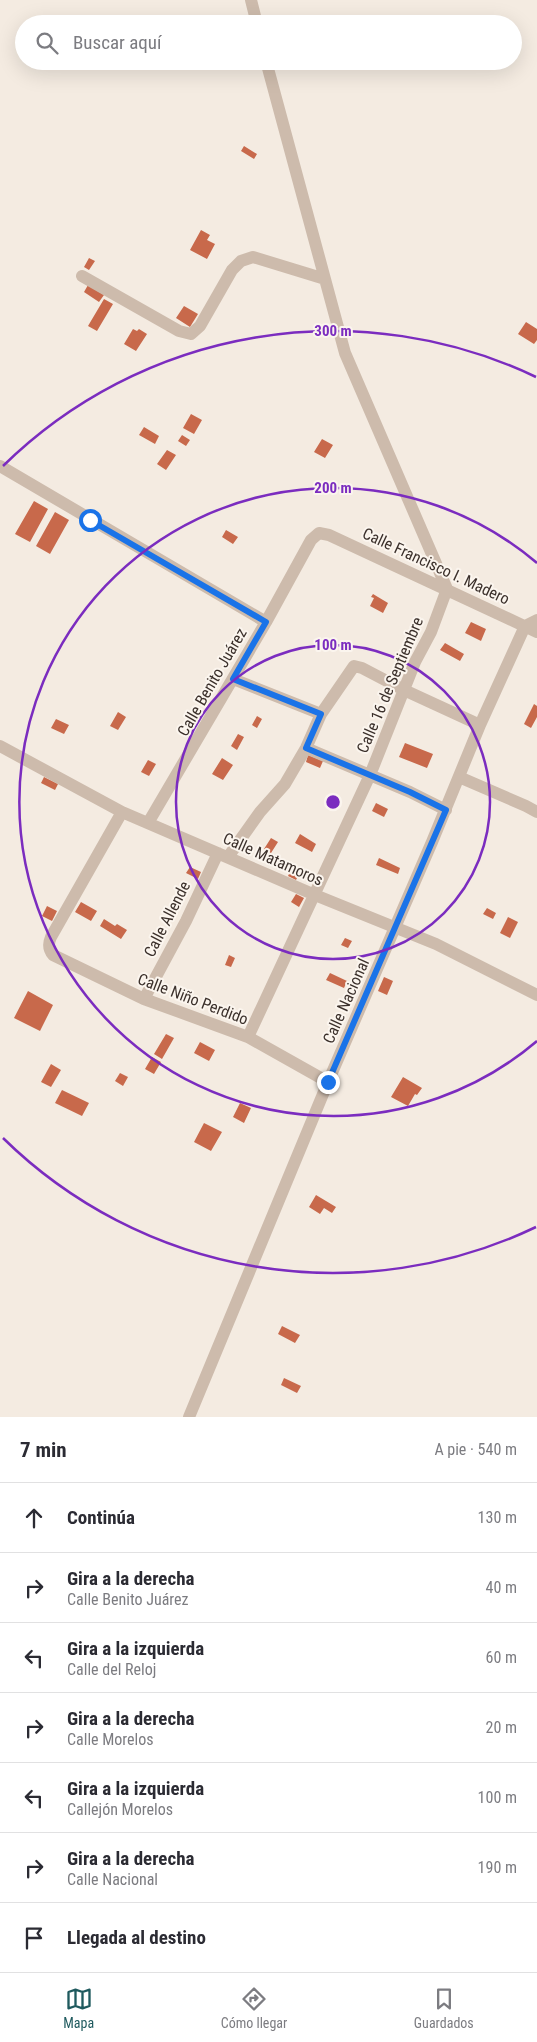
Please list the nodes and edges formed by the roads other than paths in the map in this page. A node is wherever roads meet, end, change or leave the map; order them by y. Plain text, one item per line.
1 (252, 0) edge
2 (255, 15) edge
3 (268, 70) edge
4 (82, 276) dead end
5 (325, 279) junction
6 (0, 466) edge
7 (319, 533) joint
8 (447, 589) junction
9 (537, 620) edge
10 (266, 622) junction
11 (531, 629) edge
12 (233, 679) junction
13 (404, 690) junction
14 (321, 714) junction
15 (480, 725) junction
16 (0, 746) edge
17 (306, 748) junction
18 (370, 775) junction
19 (459, 777) junction
20 (446, 810) junction
21 (122, 812) junction
22 (537, 812) edge
23 (148, 823) junction
24 (223, 855) junction
25 (315, 895) junction
26 (396, 928) junction
27 (537, 994) edge
28 (144, 999) junction
29 (248, 1037) junction
30 (328, 1082) junction
31 (188, 1417) edge

1 - 2 street
3 - 5 street
4 - 5 street
5 - 8 street
6 - 10 street
7 - 8 street, Calle Francisco I. Madero
7 - 10 street, Calle Benito Juárez
8 - 11 street, Calle Francisco I. Madero
8 - 13 street, Calle 16 de Septiembre
9 - 11 street
10 - 12 street, Calle Benito Juárez
11 - 15 street, Calle Nacional
12 - 14 street
12 - 23 street, Calle Benito Juárez
13 - 14 street, Calle Allende
13 - 15 street
13 - 18 street, Calle 16 de Septiembre
14 - 17 street, Calle Allende
15 - 19 street, Calle Nacional
16 - 21 street, Calle Matamoros
17 - 18 street
17 - 24 street, Calle Allende
18 - 20 street
18 - 25 street, Calle 16 de Septiembre
19 - 20 street, Calle Nacional
19 - 22 street
20 - 26 street, Calle Nacional
21 - 23 street, Calle Matamoros
21 - 28 street, Calle Niño Perdido
23 - 24 street, Calle Matamoros
24 - 25 street, Calle Matamoros
24 - 28 street, Calle Allende
25 - 26 street, Calle Matamoros
25 - 29 street, Calle 16 de Septiembre
26 - 27 street, Calle Matamoros
26 - 30 street, Calle Nacional
28 - 29 street, Calle Niño Perdido
29 - 30 street, Calle Niño Perdido
30 - 31 street, Calle Nacional

